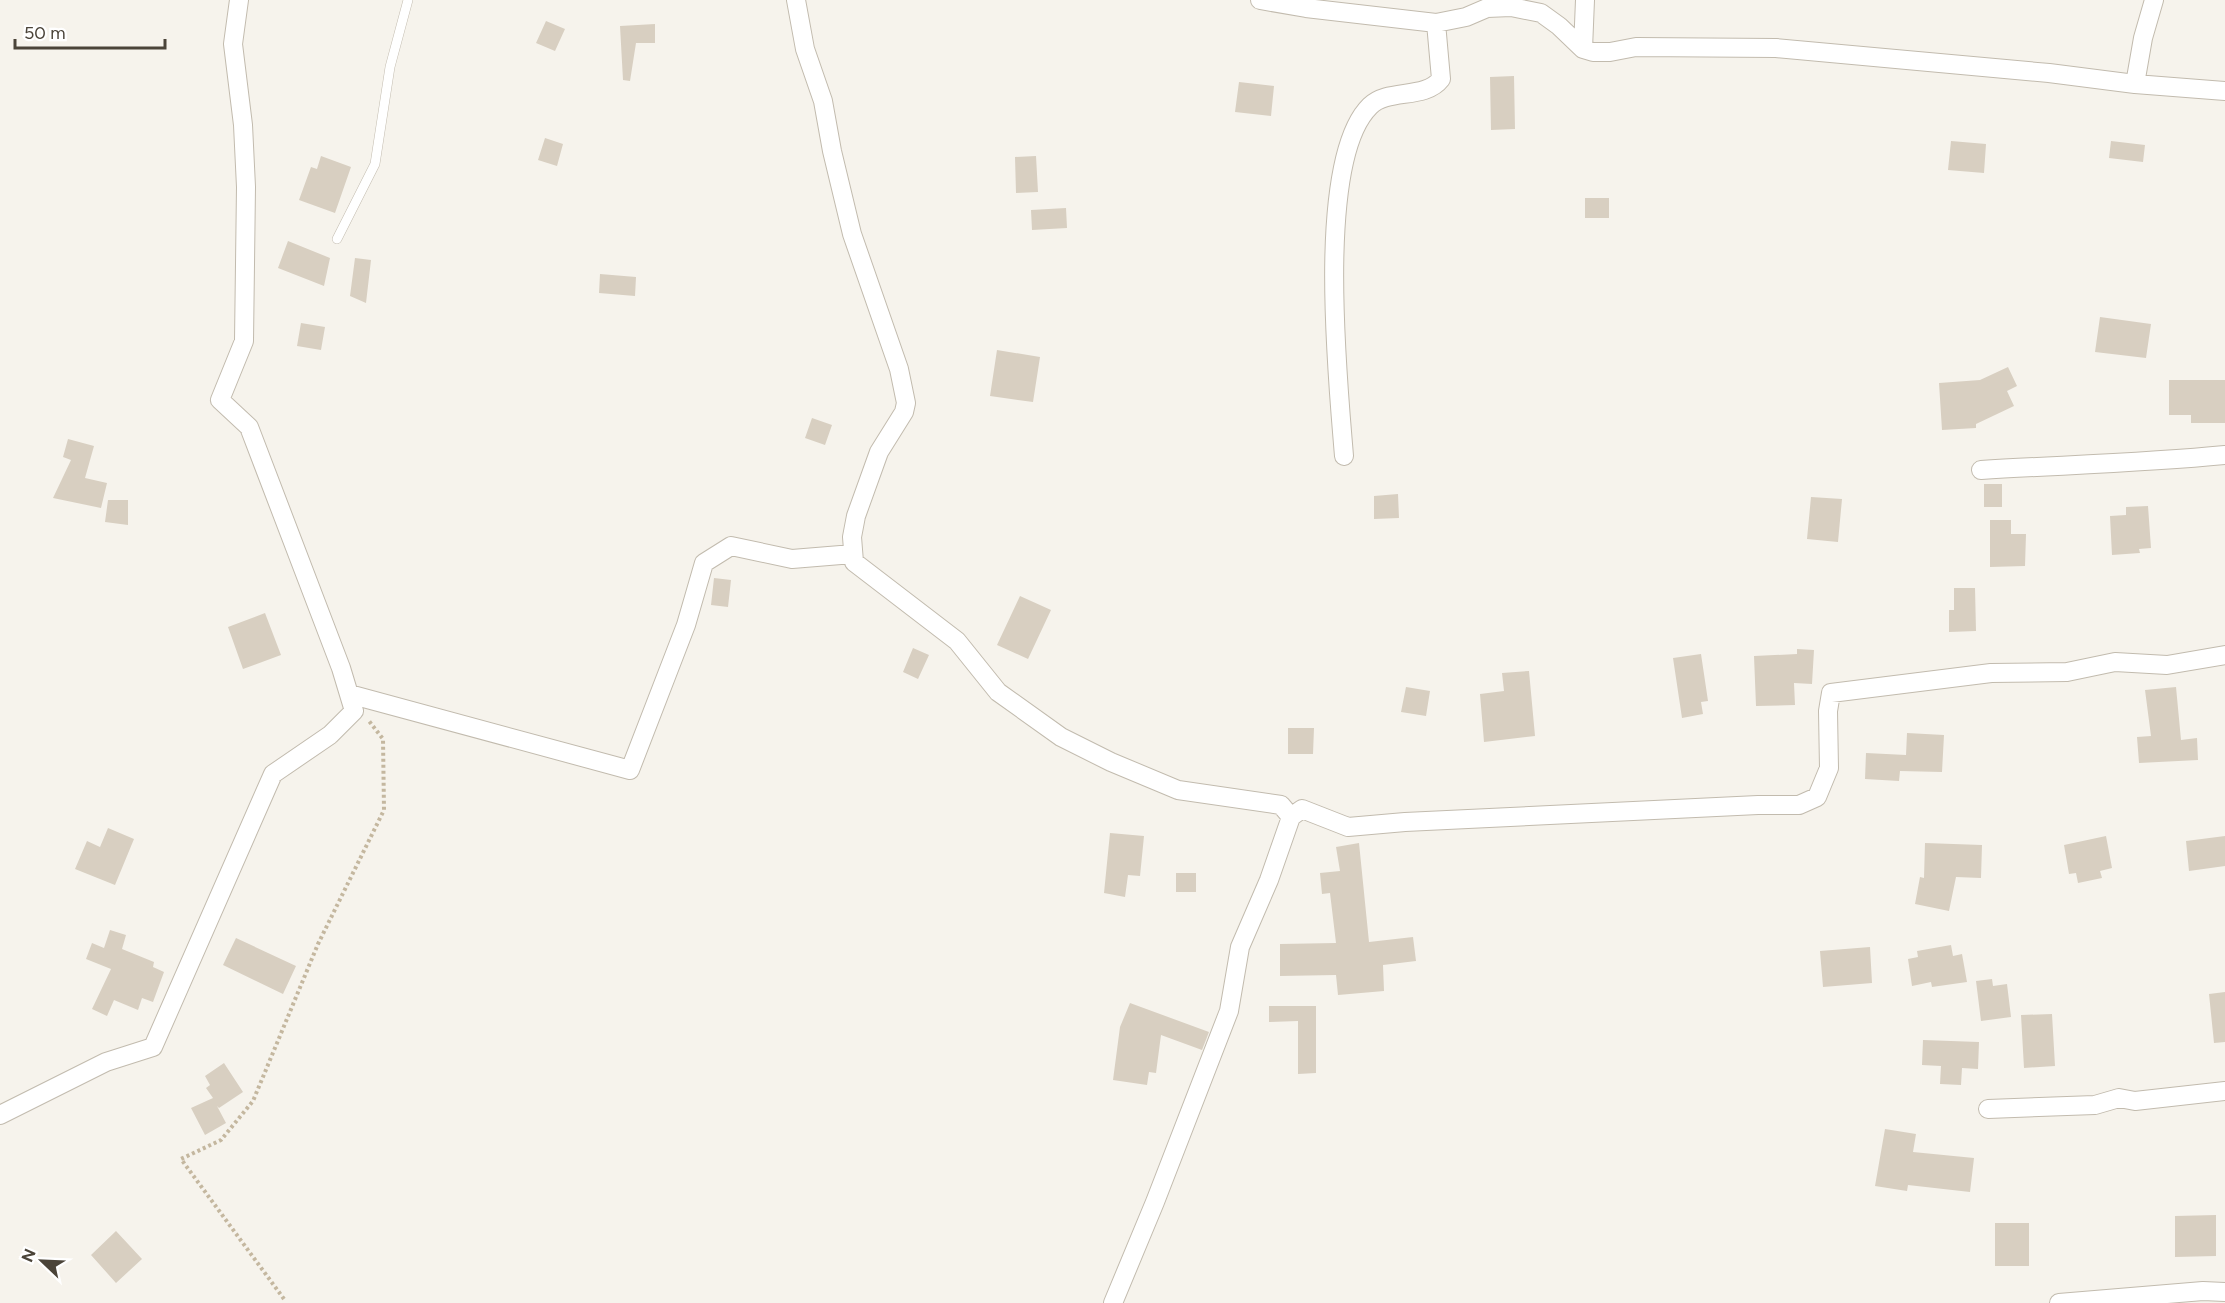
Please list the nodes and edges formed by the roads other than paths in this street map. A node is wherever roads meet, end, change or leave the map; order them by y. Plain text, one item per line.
1 (239, 0) edge
2 (408, 0) edge
3 (796, 0) edge
4 (1260, 0) edge
5 (1585, 0) edge
6 (2154, 0) edge
7 (1436, 22) junction
8 (1583, 49) junction
9 (2135, 84) junction
10 (2225, 91) edge
11 (337, 239) dead end
12 (2225, 454) edge
13 (1344, 456) dead end
14 (1981, 470) dead end
15 (853, 554) junction
16 (2225, 655) edge
17 (349, 694) junction
18 (1292, 817) junction
19 (2225, 1091) edge
20 (1988, 1109) dead end
21 (0, 1115) edge
22 (2225, 1292) edge
23 (1113, 1303) edge
24 (2059, 1303) edge

1 - 17 street
2 - 11 lane
3 - 15 street
4 - 7 street
5 - 8 street
6 - 9 street
7 - 8 street
7 - 13 street
8 - 9 street
9 - 10 street
12 - 14 street
15 - 17 street
15 - 18 street
16 - 18 street
17 - 21 street
18 - 23 street
19 - 20 street
22 - 24 street

